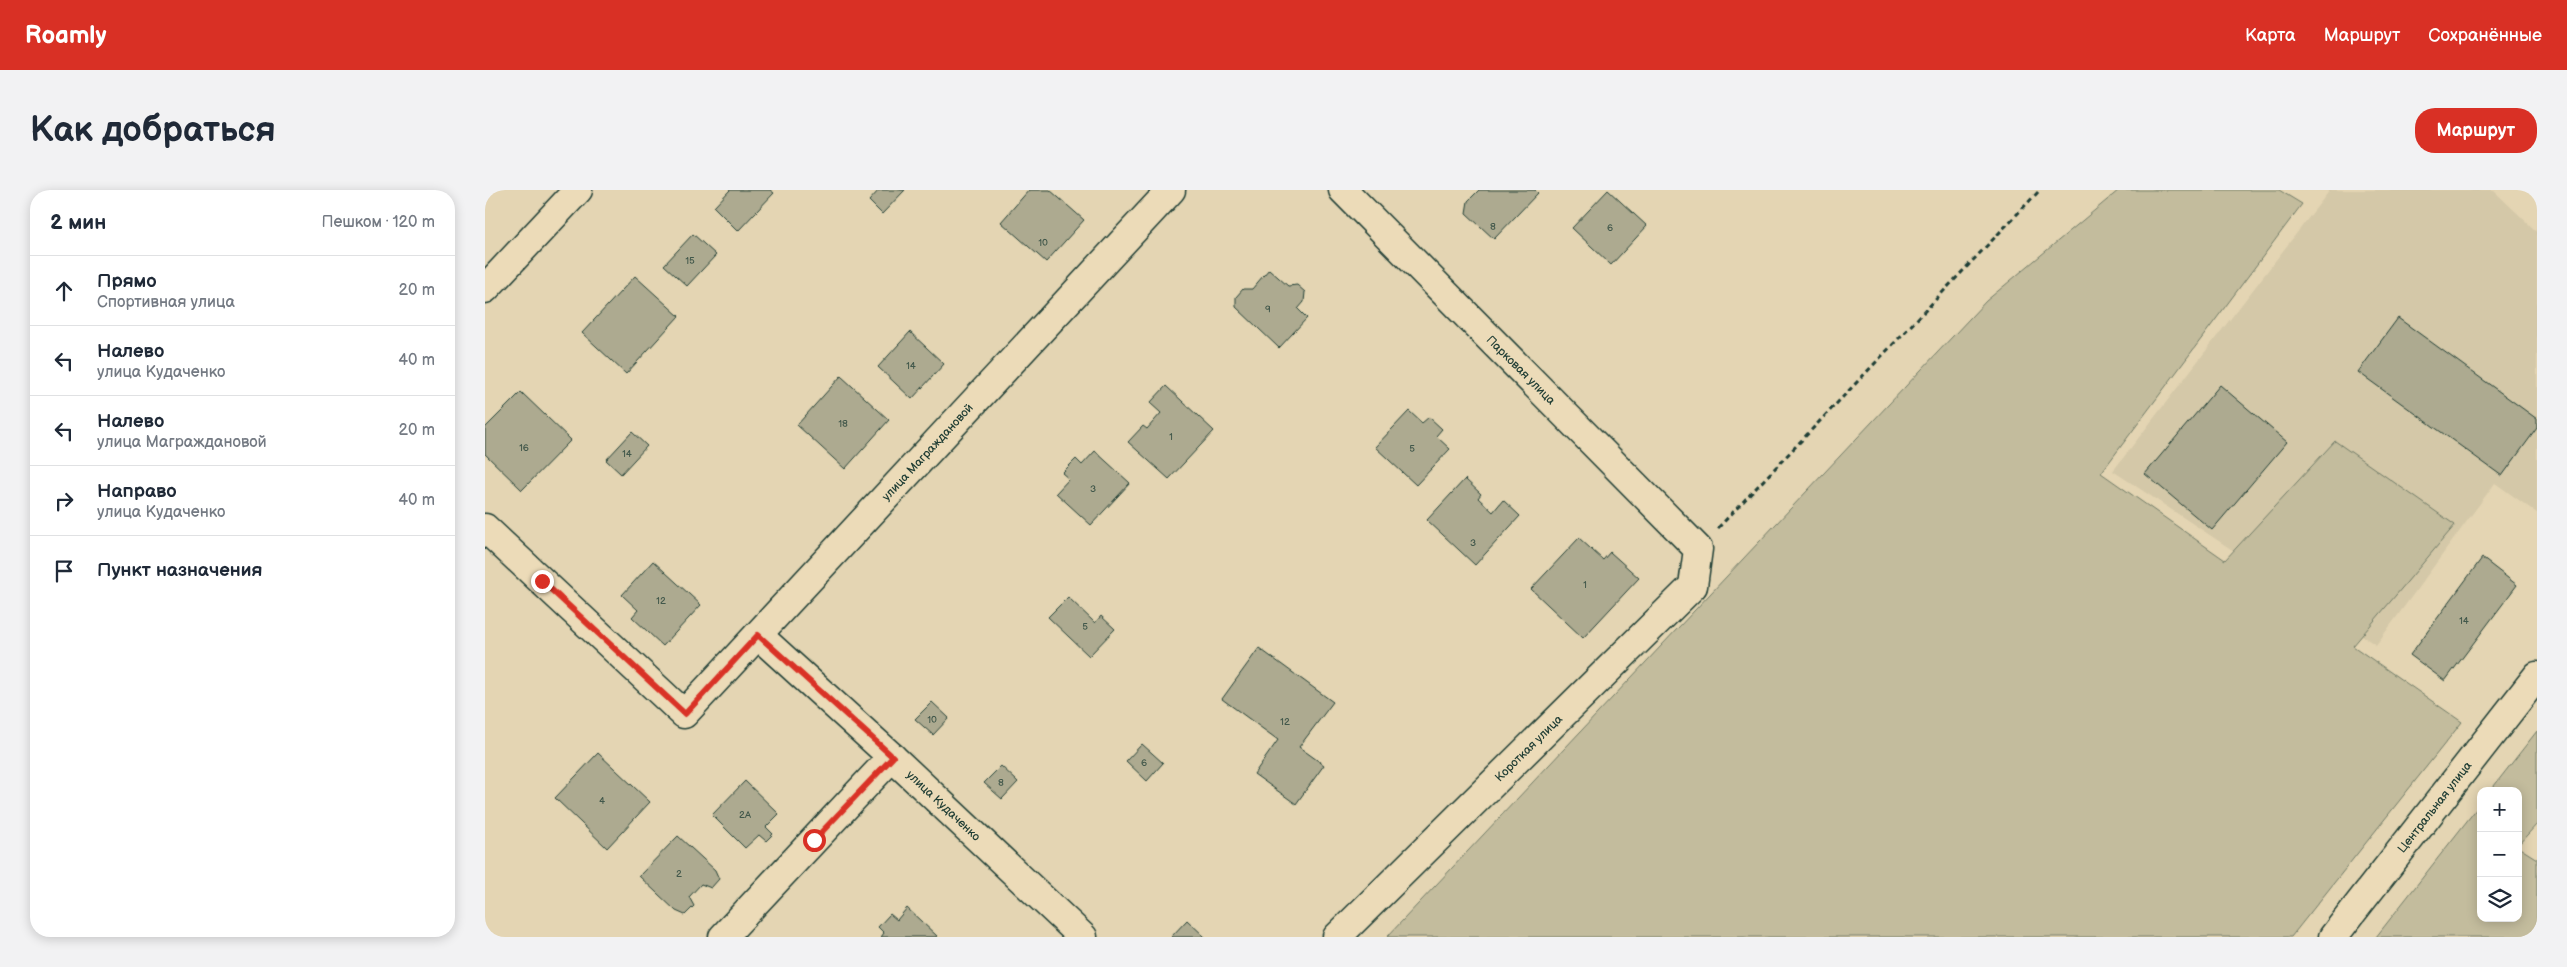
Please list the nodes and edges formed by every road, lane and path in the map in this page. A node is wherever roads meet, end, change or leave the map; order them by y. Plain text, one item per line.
1 (578, 190) edge
2 (1171, 190) edge
3 (1343, 190) edge
4 (2040, 190) edge
5 (485, 289) edge
6 (485, 528) edge
7 (1698, 549) junction
8 (758, 635) junction
9 (2537, 676) edge
10 (893, 757) junction
11 (723, 937) edge
12 (1083, 937) edge
13 (1337, 937) edge
14 (2333, 937) edge

1 - 5 street
2 - 8 street, улица Маграждановой
3 - 7 street, Парковая улица
4 - 7 path
6 - 8 street, улица Маграждановой
7 - 13 street, Короткая улица
8 - 10 street, улица Кудаченко
9 - 14 street, Центральная улица
10 - 11 street
10 - 12 street, улица Кудаченко

